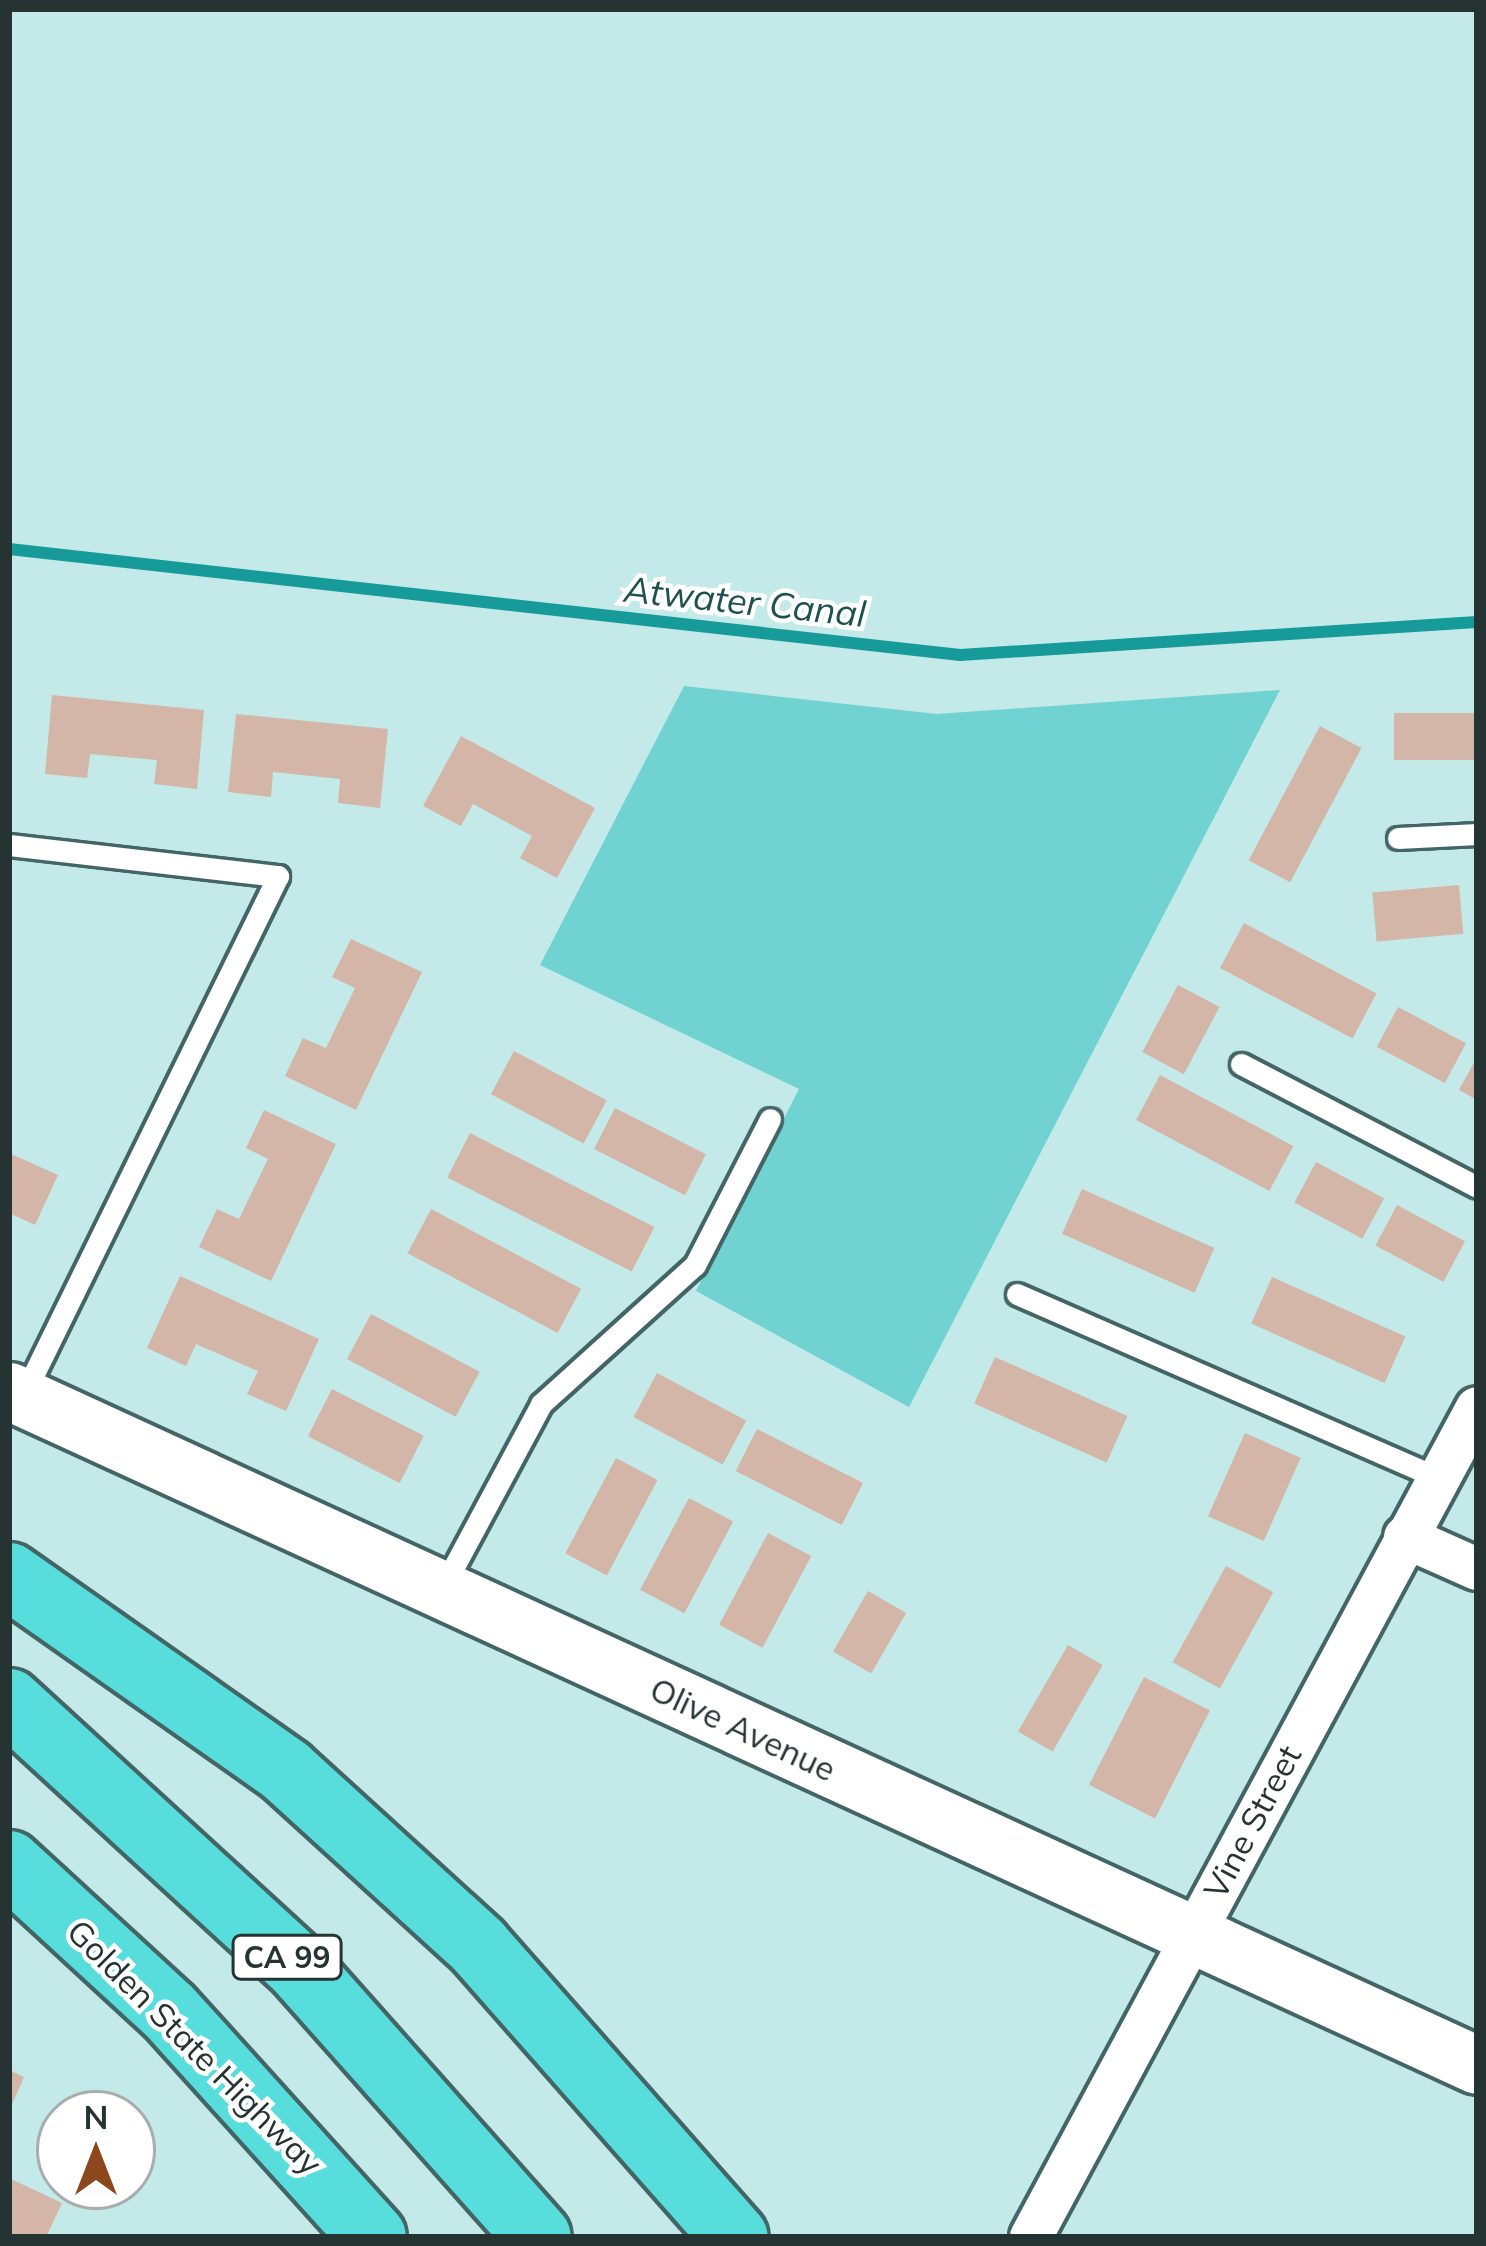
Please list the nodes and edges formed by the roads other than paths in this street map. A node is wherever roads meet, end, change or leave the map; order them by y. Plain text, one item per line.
1 (1477, 834) edge
2 (1398, 838) dead end
3 (9, 844) edge
4 (1241, 1064) dead end
5 (770, 1119) dead end
6 (1477, 1187) edge
7 (1017, 1294) dead end
8 (16, 1394) edge
9 (1477, 1408) edge
10 (1438, 1478) junction
11 (1405, 1537) junction
12 (1477, 1569) edge
13 (9, 1576) edge
14 (442, 1589) junction
15 (9, 1702) edge
16 (9, 1864) edge
17 (1191, 1937) junction
18 (1477, 2065) edge
19 (373, 2237) edge
20 (538, 2237) edge
21 (735, 2237) edge
22 (1031, 2237) edge

1 - 2 lane
3 - 8 lane
4 - 6 lane
5 - 14 lane
7 - 10 lane
8 - 14 main road, Olive Avenue
9 - 10 street, Vine Street
10 - 11 street, Vine Street
11 - 12 street
11 - 17 street, Vine Street
13 - 21 highway
14 - 17 main road, Olive Avenue
15 - 20 highway, CA 99
16 - 19 highway, Golden State Highway
17 - 18 main road, Olive Avenue
17 - 22 street, Vine Street

